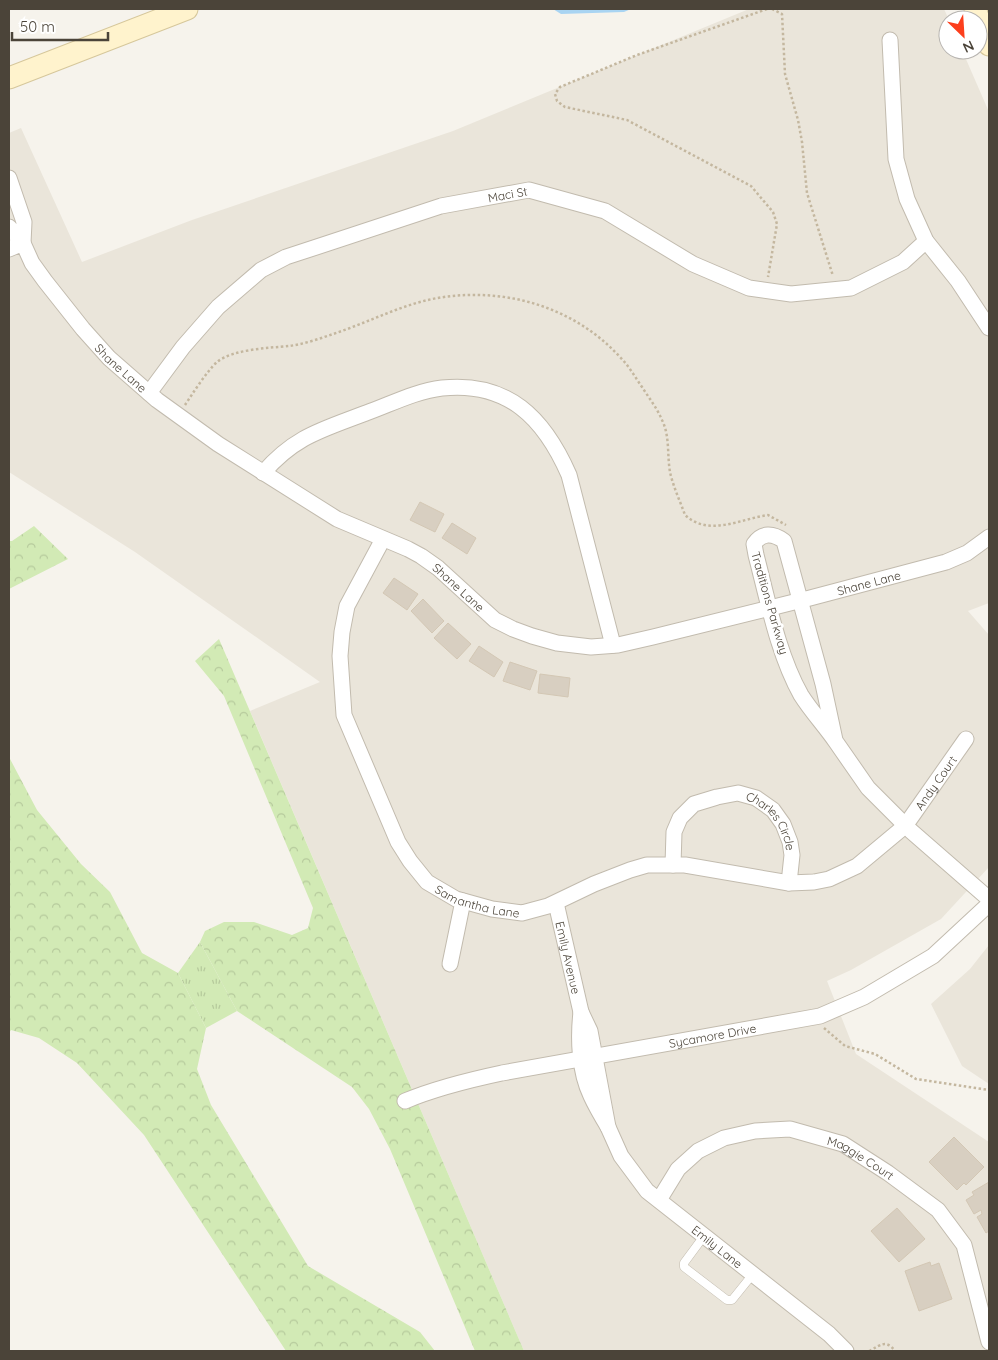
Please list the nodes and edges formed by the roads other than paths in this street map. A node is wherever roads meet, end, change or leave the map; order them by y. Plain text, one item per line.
1 (187, 9) edge
2 (974, 9) edge
3 (890, 40) dead end
4 (989, 45) edge
5 (9, 78) edge
6 (9, 178) edge
7 (9, 227) edge
8 (926, 241) junction
9 (16, 246) edge
10 (989, 328) edge
11 (149, 393) junction
12 (263, 473) junction
13 (989, 537) edge
14 (383, 539) junction
15 (802, 601) junction
16 (770, 609) junction
17 (613, 645) junction
18 (966, 739) dead end
19 (836, 742) junction
20 (905, 826) junction
21 (672, 865) junction
22 (789, 884) junction
23 (989, 899) edge
24 (462, 901) junction
25 (556, 903) junction
26 (989, 904) edge
27 (450, 964) dead end
28 (588, 1058) junction
29 (405, 1101) dead end
30 (659, 1200) junction
31 (704, 1236) junction
32 (753, 1274) junction
33 (989, 1342) edge
34 (846, 1351) edge

1 - 5 street
2 - 4 street
3 - 8 street
6 - 9 street
7 - 9 street
8 - 10 street
8 - 11 street, Maci St
9 - 11 street, Shane Lane
11 - 12 street, Shane Lane
12 - 14 street, Shane Lane
12 - 17 street
13 - 15 street, Shane Lane
14 - 17 street, Shane Lane
14 - 24 street, Samantha Lane
15 - 16 street, Shane Lane
15 - 16 street, Traditions Parkway
15 - 19 street, Traditions Parkway
16 - 17 street, Shane Lane
16 - 19 street, Traditions Parkway
18 - 20 street, Andy Court
19 - 20 street, Traditions Parkway
20 - 22 street, Samantha Lane
20 - 23 street, Traditions Parkway
21 - 22 street, Samantha Lane
21 - 22 street, Charles Circle
21 - 25 street, Samantha Lane
24 - 25 street, Samantha Lane
24 - 27 street
25 - 28 street, Emily Avenue
26 - 28 street, Sycamore Drive
28 - 29 street, Sycamore Drive
28 - 30 street, Emily Lane
30 - 31 street, Emily Lane
30 - 33 street, Maggie Court
31 - 32 street, Emily Lane
31 - 32 lane
32 - 34 street, Emily Lane

